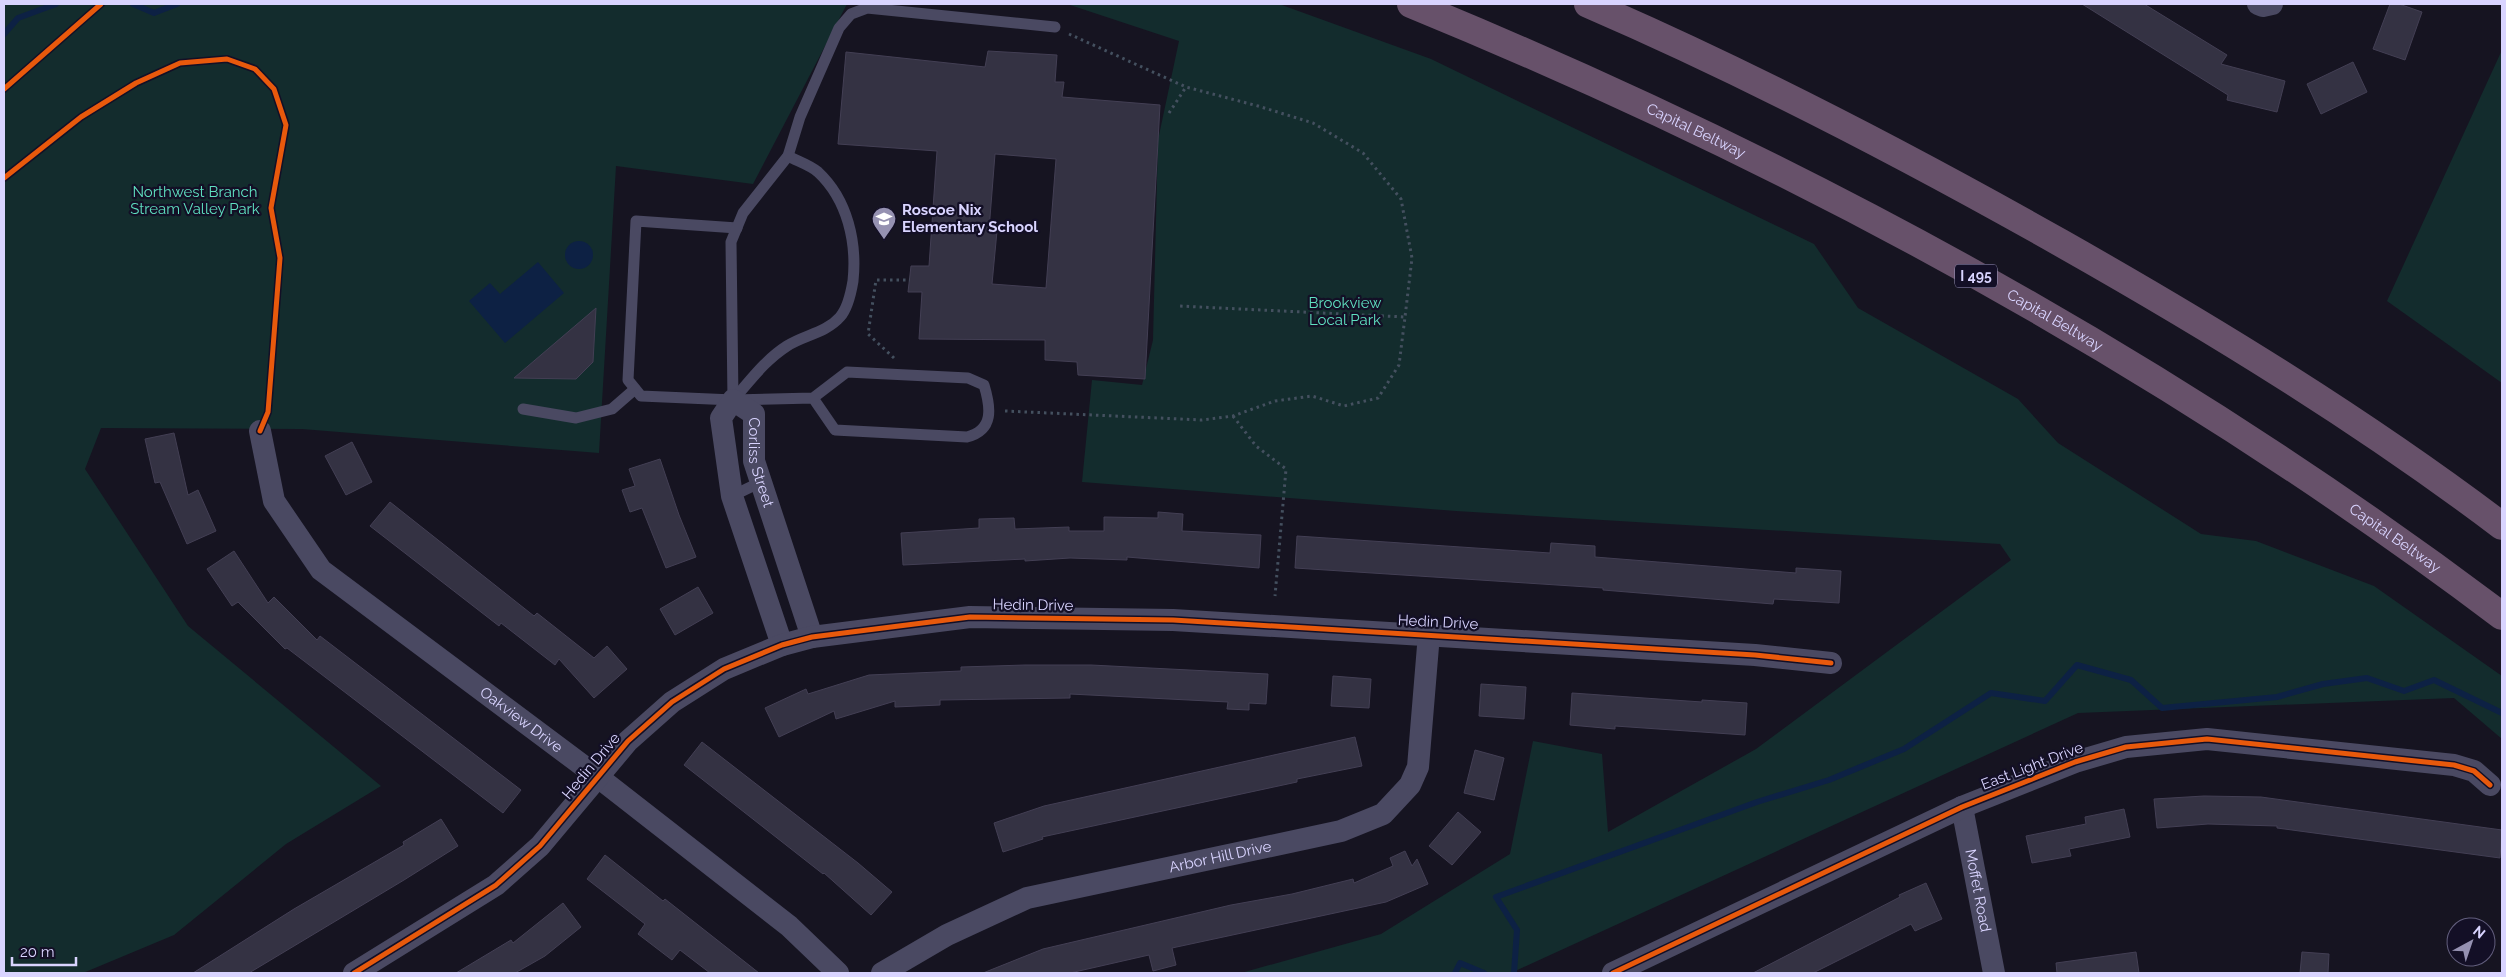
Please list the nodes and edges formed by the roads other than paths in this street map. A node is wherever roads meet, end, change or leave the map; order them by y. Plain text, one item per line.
1 (1411, 4) edge
2 (1588, 4) edge
3 (2258, 4) edge
4 (2272, 4) edge
5 (1055, 27) road end
6 (788, 156) junction
7 (737, 228) junction
8 (635, 389) junction
9 (812, 398) junction
10 (733, 400) junction
11 (523, 409) dead end
12 (260, 431) dead end
13 (761, 482) junction
14 (732, 496) junction
15 (2502, 526) edge
16 (2502, 616) edge
17 (1429, 634) junction
18 (812, 637) junction
19 (782, 645) junction
20 (1831, 663) dead end
21 (598, 777) junction
22 (2490, 785) dead end
23 (1962, 807) junction
24 (354, 973) edge
25 (838, 973) edge
26 (882, 973) edge
27 (1613, 973) edge
28 (1994, 973) edge

1 - 16 highway, Capital Beltway / I 495
2 - 15 highway
3 - 4 street
5 - 6 lane
6 - 7 lane
6 - 10 lane
7 - 8 lane
7 - 10 lane
8 - 10 lane
8 - 11 lane
9 - 9 lane
9 - 10 lane
10 - 13 street, Corliss Street
10 - 14 street, Corliss Street
12 - 21 street, Oakview Drive
13 - 14 lane
13 - 18 street, Corliss Street
14 - 19 street, Corliss Street
17 - 18 street, Hedin Drive
17 - 20 street, Hedin Drive
17 - 26 street, Arbor Hill Drive
18 - 19 street, Hedin Drive
19 - 21 street, Hedin Drive
21 - 24 street, Hedin Drive
21 - 25 street, Oakview Drive
22 - 23 street, East Light Drive
23 - 27 street, East Light Drive
23 - 28 street, Moffet Road

